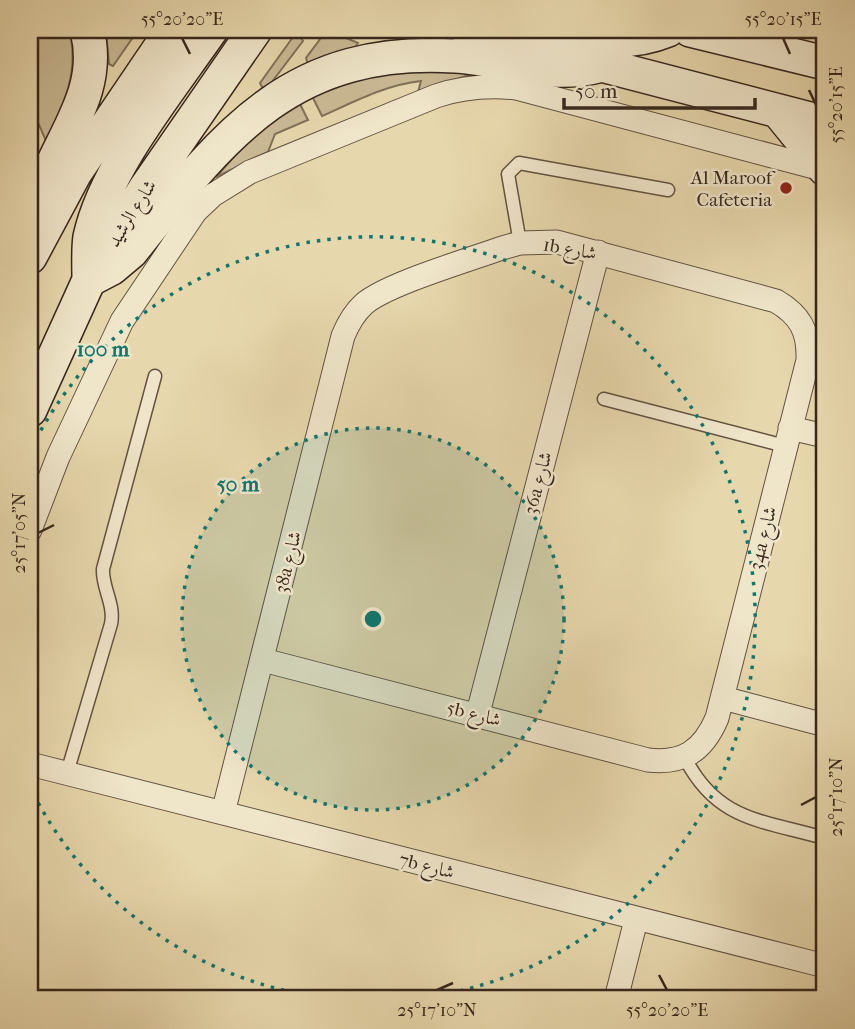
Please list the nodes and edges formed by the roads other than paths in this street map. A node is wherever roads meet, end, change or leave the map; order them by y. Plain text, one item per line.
1 (87, 30) edge
2 (172, 30) edge
3 (211, 30) edge
4 (255, 30) edge
5 (467, 30) edge
6 (561, 30) edge
7 (668, 30) edge
8 (690, 30) edge
9 (825, 62) edge
10 (602, 65) junction
11 (778, 111) junction
12 (825, 123) edge
13 (825, 169) edge
14 (668, 190) dead end
15 (520, 243) junction
16 (33, 252) edge
17 (598, 252) junction
18 (89, 280) junction
19 (792, 310) joint
20 (356, 314) joint
21 (155, 376) dead end
22 (604, 399) dead end
23 (30, 410) edge
24 (825, 436) edge
25 (788, 437) junction
26 (30, 530) edge
27 (263, 660) junction
28 (723, 698) junction
29 (478, 713) junction
30 (825, 725) edge
31 (685, 758) junction
32 (30, 764) edge
33 (66, 773) junction
34 (223, 813) junction
35 (824, 838) edge
36 (636, 920) junction
37 (825, 966) edge
38 (616, 999) edge

1 - 16 main road
2 - 16 main road
3 - 18 main road
4 - 18 main road, شارع الرشيد
5 - 10 main road
6 - 7 main road
8 - 9 main road
10 - 11 main road
10 - 18 main road
11 - 12 main road
11 - 13 main road
13 - 26 street
14 - 15 lane
15 - 17 street, 1b شارع
15 - 20 street, 1b شارع
17 - 19 street, 1b شارع
17 - 29 street, 36a شارع
18 - 23 main road, شارع الرشيد
19 - 25 street, 34a شارع
20 - 27 street, 38a شارع
21 - 33 lane
22 - 25 lane
24 - 25 street
25 - 28 street, 34a شارع
27 - 29 street, 5b شارع
27 - 34 street, 38a شارع
28 - 30 street
28 - 31 street, 34a شارع
29 - 31 street, 5b شارع
31 - 35 lane
32 - 33 street, 7b شارع
33 - 34 street, 7b شارع
34 - 36 street, 7b شارع
36 - 37 street, 7b شارع
36 - 38 street

